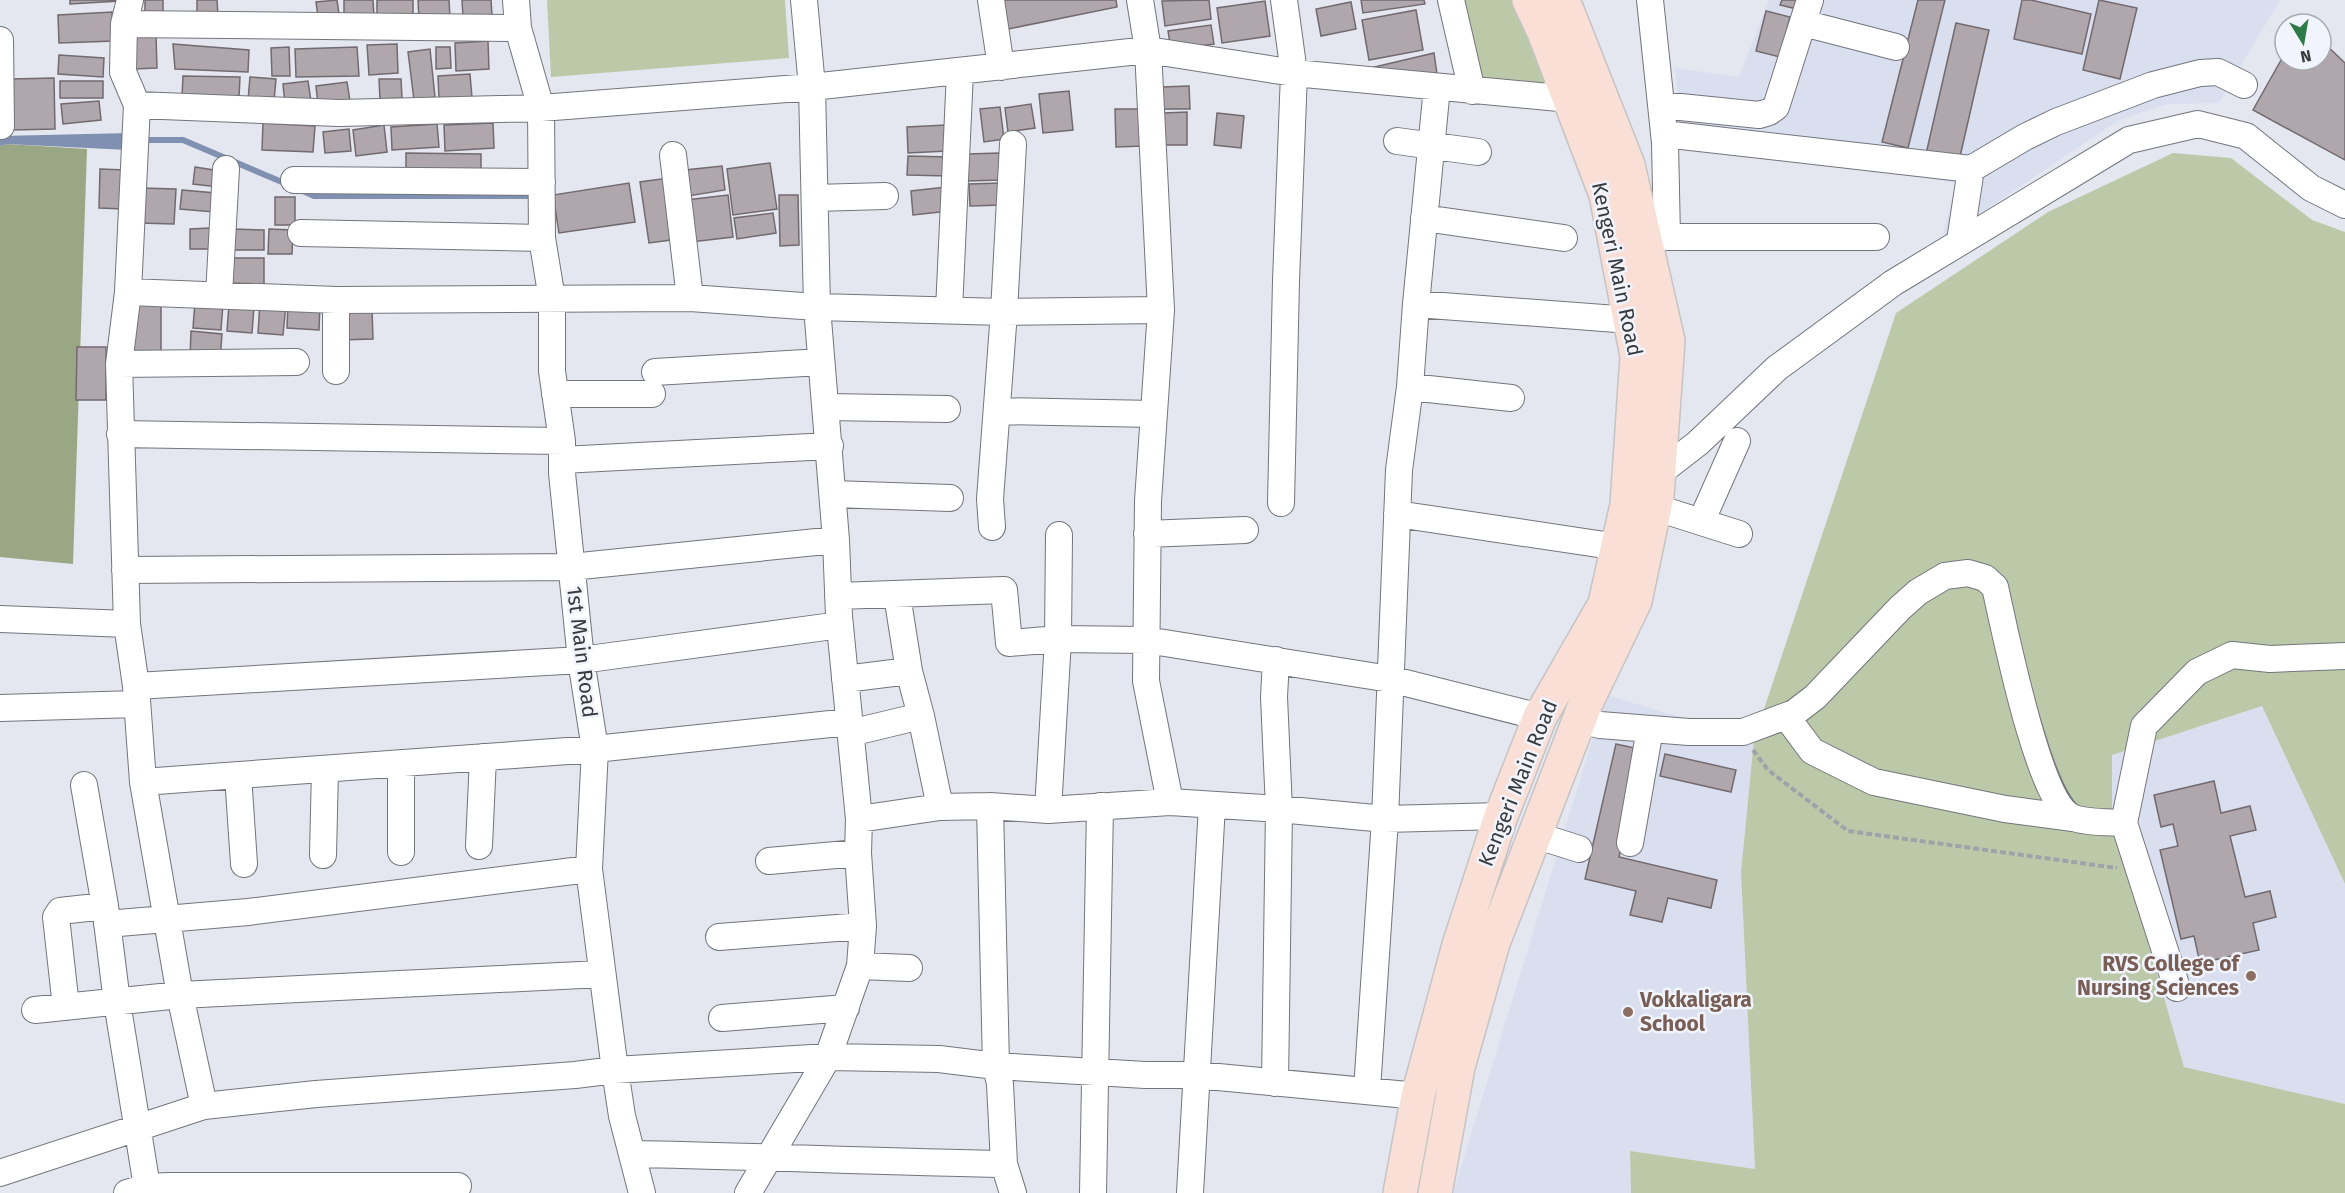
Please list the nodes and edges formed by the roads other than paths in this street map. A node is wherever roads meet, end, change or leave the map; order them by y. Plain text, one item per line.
1 (516, 0) edge
2 (804, 0) edge
3 (991, 0) edge
4 (1140, 0) edge
5 (1284, 0) edge
6 (1451, 0) edge
7 (1529, 0) edge
8 (1563, 0) edge
9 (1650, 0) edge
10 (1806, 11) edge
11 (127, 12) edge
12 (518, 28) junction
13 (0, 40) edge
14 (1896, 47) dead end
15 (1148, 50) junction
16 (1001, 67) junction
17 (960, 72) junction
18 (1294, 73) junction
19 (2244, 85) dead end
20 (812, 87) junction
21 (1437, 87) junction
22 (1472, 91) junction
23 (1570, 99) junction
24 (137, 105) junction
25 (1661, 105) junction
26 (541, 108) junction
27 (1, 126) edge
28 (1664, 134) junction
29 (1397, 141) dead end
30 (1013, 144) dead end
31 (1432, 146) junction
32 (1478, 152) dead end
33 (674, 155) dead end
34 (226, 169) dead end
35 (1971, 169) junction
36 (294, 180) dead end
37 (542, 182) junction
38 (885, 196) dead end
39 (814, 198) junction
40 (2345, 205) edge
41 (1424, 219) junction
42 (301, 233) dead end
43 (1876, 237) dead end
44 (542, 238) junction
45 (1564, 238) dead end
46 (1657, 241) junction
47 (1960, 241) junction
48 (128, 292) junction
49 (219, 295) junction
50 (690, 298) junction
51 (552, 299) junction
52 (336, 300) junction
53 (1416, 304) junction
54 (816, 307) junction
55 (949, 310) junction
56 (1161, 310) junction
57 (1004, 312) junction
58 (1630, 320) junction
59 (296, 362) dead end
60 (821, 362) junction
61 (119, 364) junction
62 (336, 371) dead end
63 (1410, 387) junction
64 (555, 394) junction
65 (1511, 398) dead end
66 (826, 407) junction
67 (947, 409) dead end
68 (996, 411) junction
69 (1154, 414) junction
70 (1662, 417) junction
71 (120, 434) junction
72 (1705, 436) junction
73 (1737, 441) dead end
74 (830, 446) junction
75 (562, 450) junction
76 (1658, 474) junction
77 (833, 494) junction
78 (950, 498) dead end
79 (1641, 498) junction
80 (1281, 503) dead end
81 (1397, 514) junction
82 (1701, 522) junction
83 (992, 527) dead end
84 (1245, 530) dead end
85 (1147, 534) junction
86 (1738, 534) dead end
87 (1059, 535) dead end
88 (836, 540) junction
89 (1618, 547) junction
90 (572, 567) junction
91 (125, 570) junction
92 (897, 595) junction
93 (838, 596) junction
94 (0, 619) edge
95 (127, 624) junction
96 (840, 625) junction
97 (1058, 639) junction
98 (1146, 639) junction
99 (2345, 656) edge
100 (581, 660) junction
101 (1276, 660) junction
102 (909, 671) junction
103 (845, 679) junction
104 (1390, 679) junction
105 (136, 695) junction
106 (0, 708) edge
107 (921, 716) junction
108 (1786, 716) junction
109 (1540, 717) junction
110 (1579, 720) junction
111 (850, 728) junction
112 (1650, 729) junction
113 (595, 749) junction
114 (483, 757) junction
115 (400, 763) junction
116 (325, 769) junction
117 (238, 775) junction
118 (143, 782) junction
119 (84, 784) dead end
120 (1170, 802) junction
121 (1212, 805) junction
122 (990, 806) junction
123 (1100, 806) junction
124 (939, 807) junction
125 (1279, 809) junction
126 (1048, 810) junction
127 (1501, 816) junction
128 (2073, 818) junction
129 (859, 819) junction
130 (1385, 819) junction
131 (2124, 823) junction
132 (1535, 835) junction
133 (1630, 843) dead end
134 (479, 846) dead end
135 (1579, 849) dead end
136 (401, 852) dead end
137 (858, 853) junction
138 (323, 855) dead end
139 (769, 861) dead end
140 (244, 864) dead end
141 (589, 868) junction
142 (106, 915) junction
143 (167, 918) junction
144 (863, 926) junction
145 (719, 937) dead end
146 (860, 966) junction
147 (909, 968) dead end
148 (601, 974) junction
149 (2177, 988) dead end
150 (180, 995) junction
151 (117, 1002) junction
152 (66, 1007) junction
153 (846, 1008) junction
154 (35, 1011) dead end
155 (722, 1018) dead end
156 (828, 1057) junction
157 (996, 1066) junction
158 (615, 1070) junction
159 (1094, 1071) junction
160 (1197, 1075) junction
161 (1275, 1083) junction
162 (1367, 1090) junction
163 (1418, 1096) junction
164 (204, 1106) junction
165 (138, 1126) junction
166 (633, 1155) junction
167 (769, 1156) junction
168 (1004, 1164) junction
169 (0, 1173) edge
170 (458, 1186) dead end
171 (153, 1190) edge
172 (642, 1193) edge
173 (748, 1193) edge
174 (1013, 1193) edge
175 (1093, 1193) edge
176 (1190, 1193) edge
177 (1400, 1193) edge
178 (1435, 1193) edge

1 - 12 street, 1st Main Road
2 - 20 street
3 - 16 street
4 - 15 street
5 - 18 street
6 - 22 street
7 - 23 main road, Kengeri Main Road
8 - 46 main road, Kengeri Main Road
9 - 25 street
10 - 14 street
10 - 25 street
11 - 12 street
11 - 24 street
12 - 26 street, 1st Main Road
13 - 27 street
15 - 16 street
15 - 18 street
15 - 56 street
16 - 17 street
17 - 20 street
17 - 55 street
18 - 21 street
18 - 80 street
19 - 35 street
20 - 26 street
20 - 39 street
21 - 22 street
21 - 31 street
22 - 23 street
23 - 58 main road, Kengeri Main Road
24 - 26 street
24 - 48 street
25 - 28 street
26 - 37 street, 1st Main Road
28 - 35 street
28 - 46 street
29 - 31 street
30 - 57 street
31 - 32 street
31 - 41 street
33 - 50 street
34 - 49 street
35 - 47 street
36 - 37 street
37 - 44 street, 1st Main Road
38 - 39 street
39 - 54 street
40 - 47 street
41 - 45 street
41 - 53 street
42 - 44 street
43 - 46 street
44 - 51 street, 1st Main Road
46 - 70 main road, Kengeri Main Road
47 - 72 street
48 - 49 street
48 - 61 street
49 - 52 street
50 - 51 street
50 - 54 street
51 - 52 street
51 - 64 street, 1st Main Road
52 - 62 street
53 - 58 street
53 - 63 street
54 - 55 street
54 - 60 street
55 - 57 street
56 - 57 street
56 - 69 street
57 - 68 street
58 - 79 main road, Kengeri Main Road
59 - 61 street
60 - 64 street
60 - 66 street
61 - 71 street
63 - 65 street
63 - 81 street
64 - 75 street, 1st Main Road
66 - 67 street
66 - 74 street
68 - 69 street
68 - 83 street
69 - 85 street
70 - 72 street
70 - 76 main road, Kengeri Main Road
71 - 75 street
71 - 91 street
72 - 76 street
73 - 82 street
74 - 75 street
74 - 77 street
75 - 90 street, 1st Main Road
76 - 79 main road, Kengeri Main Road
77 - 78 street
77 - 88 street
79 - 82 street
79 - 89 main road, Kengeri Main Road
79 - 110 main road, Kengeri Main Road
81 - 89 street
81 - 104 street
82 - 86 street
84 - 85 street
85 - 98 street
87 - 97 street
88 - 90 street
88 - 93 street
89 - 109 main road, Kengeri Main Road
90 - 91 street
90 - 100 street, 1st Main Road
91 - 95 street
92 - 93 street
92 - 97 street
92 - 102 street
93 - 96 street
94 - 95 street
95 - 105 street
96 - 100 street
96 - 103 street
97 - 98 street
97 - 126 street
98 - 101 street
98 - 120 street
99 - 131 street
100 - 105 street
100 - 113 street, 1st Main Road
101 - 104 street
101 - 125 street
102 - 103 street
102 - 107 street
103 - 111 street
104 - 109 street
104 - 130 street
105 - 106 street
105 - 118 street
107 - 111 street
107 - 124 street
108 - 112 street
108 - 128 street
108 - 128 street
109 - 127 main road, Kengeri Main Road
110 - 112 street
110 - 132 main road, Kengeri Main Road
111 - 113 street
111 - 129 street
112 - 133 street
113 - 114 street
113 - 141 street, 1st Main Road
114 - 115 street
114 - 134 street
115 - 116 street
115 - 136 street
116 - 117 street
116 - 138 street
117 - 118 street
117 - 140 street
118 - 143 street
119 - 142 street
120 - 121 street
120 - 123 street
121 - 125 street
121 - 160 street
122 - 124 street
122 - 126 street
122 - 157 street
123 - 126 street
123 - 159 street
124 - 129 street
125 - 130 street
125 - 161 street
127 - 130 street
127 - 163 main road, Kengeri Main Road
128 - 131 street
129 - 137 street
130 - 162 street
131 - 149 street
132 - 135 street
132 - 178 main road, Kengeri Main Road
137 - 139 street
137 - 144 street
141 - 143 street
141 - 148 street, 1st Main Road
142 - 143 street
142 - 151 street
142 - 152 street
143 - 150 street
144 - 145 street
144 - 146 street
146 - 147 street
146 - 153 street
148 - 150 street
148 - 158 street, 1st Main Road
150 - 151 street
150 - 164 street
151 - 152 street
151 - 165 street
152 - 154 street
153 - 155 street
153 - 156 street
156 - 157 street
156 - 158 street
156 - 167 street
157 - 159 street
157 - 168 street
158 - 164 street
158 - 166 street, 1st Main Road
159 - 160 street
159 - 175 street
160 - 161 street
160 - 176 street
161 - 162 street
162 - 163 street
163 - 177 main road, Kengeri Main Road
164 - 165 street
165 - 169 street
165 - 171 street
166 - 167 street
166 - 172 street, 1st Main Road
167 - 168 street
167 - 173 street
168 - 174 street
170 - 171 street

